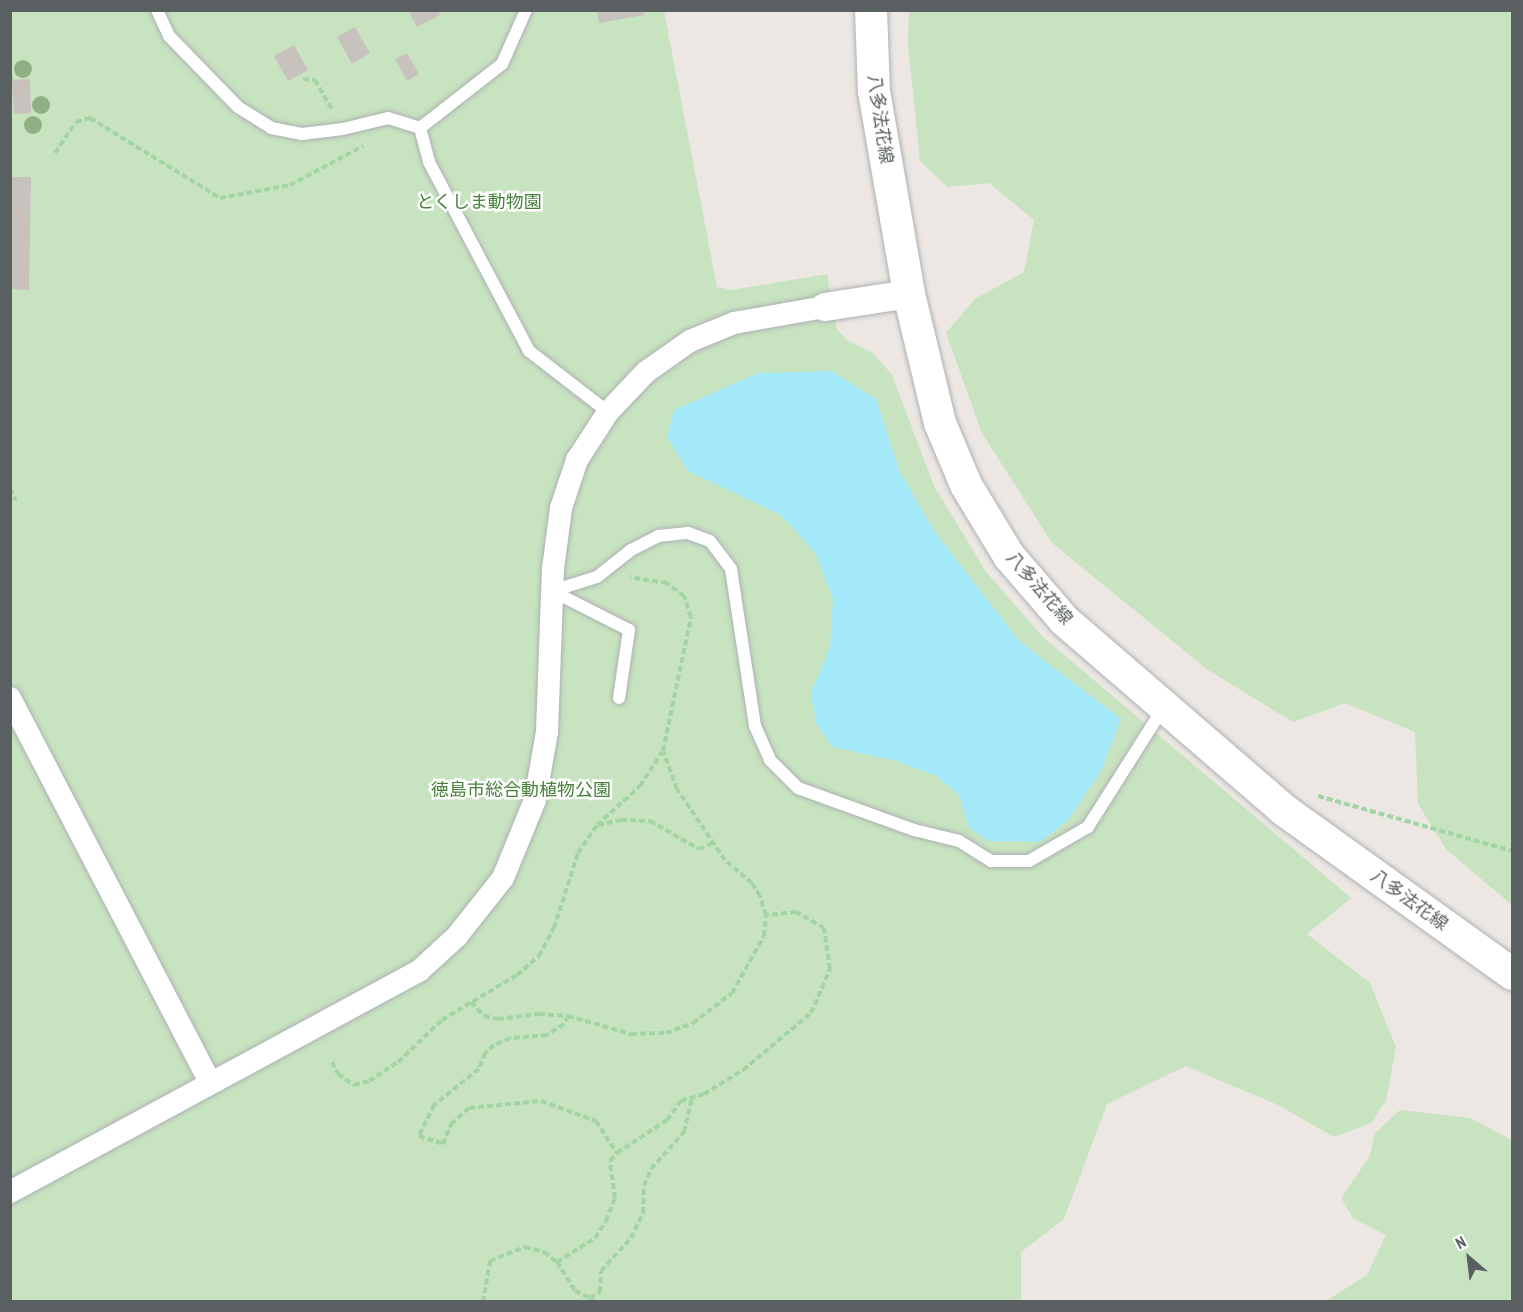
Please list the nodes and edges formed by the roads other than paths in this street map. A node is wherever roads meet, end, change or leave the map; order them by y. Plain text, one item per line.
1 (157, 10) edge
2 (526, 10) edge
3 (871, 10) edge
4 (420, 128) junction
5 (909, 294) junction
6 (825, 307) joint
7 (608, 412) junction
8 (552, 591) junction
9 (10, 698) edge
10 (619, 698) dead end
11 (1164, 706) junction
12 (1512, 974) edge
13 (210, 1082) junction
14 (10, 1192) edge

1 - 4 lane
2 - 4 lane
3 - 5 main road, 八多法花線
4 - 7 lane
5 - 6 street
5 - 11 main road, 八多法花線
6 - 7 street
7 - 8 street
8 - 10 lane
8 - 11 lane
8 - 13 street
9 - 13 street
11 - 12 main road, 八多法花線
13 - 14 street

